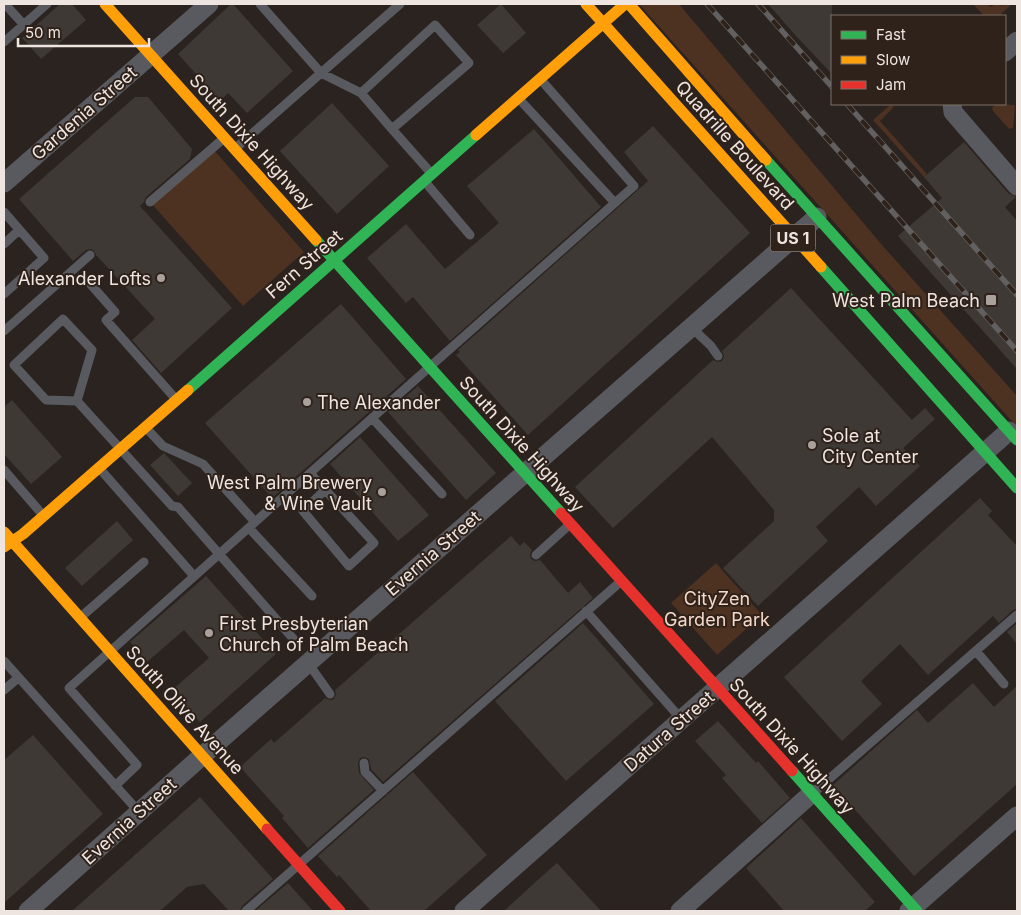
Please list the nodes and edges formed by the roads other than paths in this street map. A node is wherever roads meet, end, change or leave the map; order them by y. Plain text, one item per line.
1 (5, 4) edge
2 (47, 4) edge
3 (105, 4) edge
4 (209, 4) edge
5 (260, 4) edge
6 (400, 4) edge
7 (586, 4) edge
8 (625, 4) edge
9 (629, 4) edge
10 (603, 22) junction
11 (24, 24) junction
12 (1017, 41) edge
13 (4, 42) edge
14 (1006, 51) edge
15 (151, 54) junction
16 (321, 72) junction
17 (540, 78) junction
18 (360, 92) junction
19 (518, 97) junction
20 (952, 106) edge
21 (392, 128) junction
22 (225, 137) junction
23 (235, 149) junction
24 (428, 178) junction
25 (4, 183) edge
26 (1017, 186) edge
27 (150, 202) dead end
28 (615, 203) junction
29 (4, 212) edge
30 (817, 217) junction
31 (19, 230) junction
32 (470, 235) dead end
33 (794, 238) junction
34 (4, 244) edge
35 (90, 255) dead end
36 (334, 261) junction
37 (86, 279) dead end
38 (4, 294) edge
39 (691, 327) junction
40 (4, 331) edge
41 (718, 356) dead end
42 (429, 366) junction
43 (176, 400) junction
44 (77, 401) junction
45 (372, 418) junction
46 (145, 427) junction
47 (1013, 435) edge
48 (121, 448) junction
49 (985, 451) junction
50 (98, 468) junction
51 (4, 470) edge
52 (310, 473) junction
53 (524, 473) junction
54 (1017, 488) edge
55 (326, 490) junction
56 (442, 494) dead end
57 (44, 516) junction
58 (570, 524) junction
59 (252, 525) junction
60 (6, 540) edge
61 (219, 554) junction
62 (536, 555) dead end
63 (144, 562) dead end
64 (194, 576) junction
65 (621, 581) junction
66 (312, 596) dead end
67 (586, 611) junction
68 (1017, 615) edge
69 (80, 618) junction
70 (297, 643) dead end
71 (976, 651) junction
72 (110, 652) junction
73 (4, 661) edge
74 (308, 664) junction
75 (18, 678) junction
76 (1004, 684) dead end
77 (717, 689) junction
78 (4, 690) edge
79 (330, 694) dead end
80 (682, 720) junction
81 (202, 756) junction
82 (364, 762) dead end
83 (115, 786) junction
84 (382, 791) junction
85 (811, 794) junction
86 (139, 812) junction
87 (1017, 816) edge
88 (299, 864) junction
89 (913, 910) edge
90 (28, 911) edge
91 (246, 911) edge
92 (340, 911) edge
93 (464, 911) edge
94 (680, 911) edge

1 - 11 lane
2 - 11 lane
3 - 15 street, South Dixie Highway
4 - 15 street, Gardenia Street
5 - 16 lane
6 - 16 lane
7 - 10 street, Quadrille Boulevard / US 1
8 - 10 street, Fern Street
9 - 30 street, Quadrille Boulevard / US 1
10 - 17 street, Fern Street
10 - 33 street, Quadrille Boulevard / US 1
11 - 13 lane
12 - 14 street
15 - 22 street, South Dixie Highway
15 - 25 street, Gardenia Street
16 - 18 lane
16 - 23 lane
17 - 19 street, Fern Street
17 - 28 lane
18 - 21 lane
18 - 21 lane
19 - 24 street, Fern Street
19 - 28 lane
20 - 26 street
21 - 24 lane
22 - 23 street, South Dixie Highway
22 - 27 lane
23 - 36 street, South Dixie Highway
24 - 32 lane
24 - 36 street, Fern Street
28 - 42 lane
29 - 31 lane
30 - 33 street, Evernia Street
30 - 47 street, Quadrille Boulevard / US 1
31 - 34 lane
31 - 38 lane
33 - 39 street, Evernia Street
33 - 49 street, Quadrille Boulevard / US 1
35 - 40 lane
36 - 42 street, South Dixie Highway
36 - 43 street, Fern Street
37 - 43 lane
39 - 41 lane
39 - 53 street, Evernia Street
42 - 45 lane
42 - 53 street, South Dixie Highway
43 - 46 street, Fern Street
44 - 44 lane
44 - 48 lane
45 - 52 lane
45 - 56 lane
46 - 48 street, Fern Street
46 - 59 lane
47 - 49 street, Datura Street
48 - 50 street, Fern Street
48 - 61 lane
49 - 54 street, Quadrille Boulevard / US 1
49 - 77 street, Datura Street
50 - 57 street, Fern Street
50 - 64 lane
51 - 57 lane
52 - 55 lane
52 - 59 lane
53 - 58 street, South Dixie Highway
53 - 74 street, Evernia Street
55 - 55 lane
57 - 60 street, Fern Street
58 - 62 lane
58 - 65 street, South Dixie Highway
59 - 61 lane
59 - 66 lane
60 - 69 street, South Olive Avenue
61 - 64 lane
61 - 70 lane
63 - 69 lane
64 - 72 lane
65 - 67 lane
65 - 77 street, South Dixie Highway
67 - 80 lane
67 - 84 lane
68 - 71 lane
69 - 72 street, South Olive Avenue
71 - 76 lane
71 - 85 lane
72 - 81 street, South Olive Avenue
72 - 83 lane
73 - 75 lane
74 - 79 lane
74 - 81 street, Evernia Street
75 - 78 lane
75 - 83 lane
77 - 80 street, Datura Street
77 - 85 street, South Dixie Highway
80 - 93 street, Datura Street
81 - 86 street, Evernia Street
81 - 88 street, South Olive Avenue
82 - 84 lane
83 - 86 lane
84 - 88 lane
85 - 89 street, South Dixie Highway
85 - 94 street
86 - 90 street, Evernia Street
87 - 89 street
88 - 91 lane
88 - 92 street, South Olive Avenue

